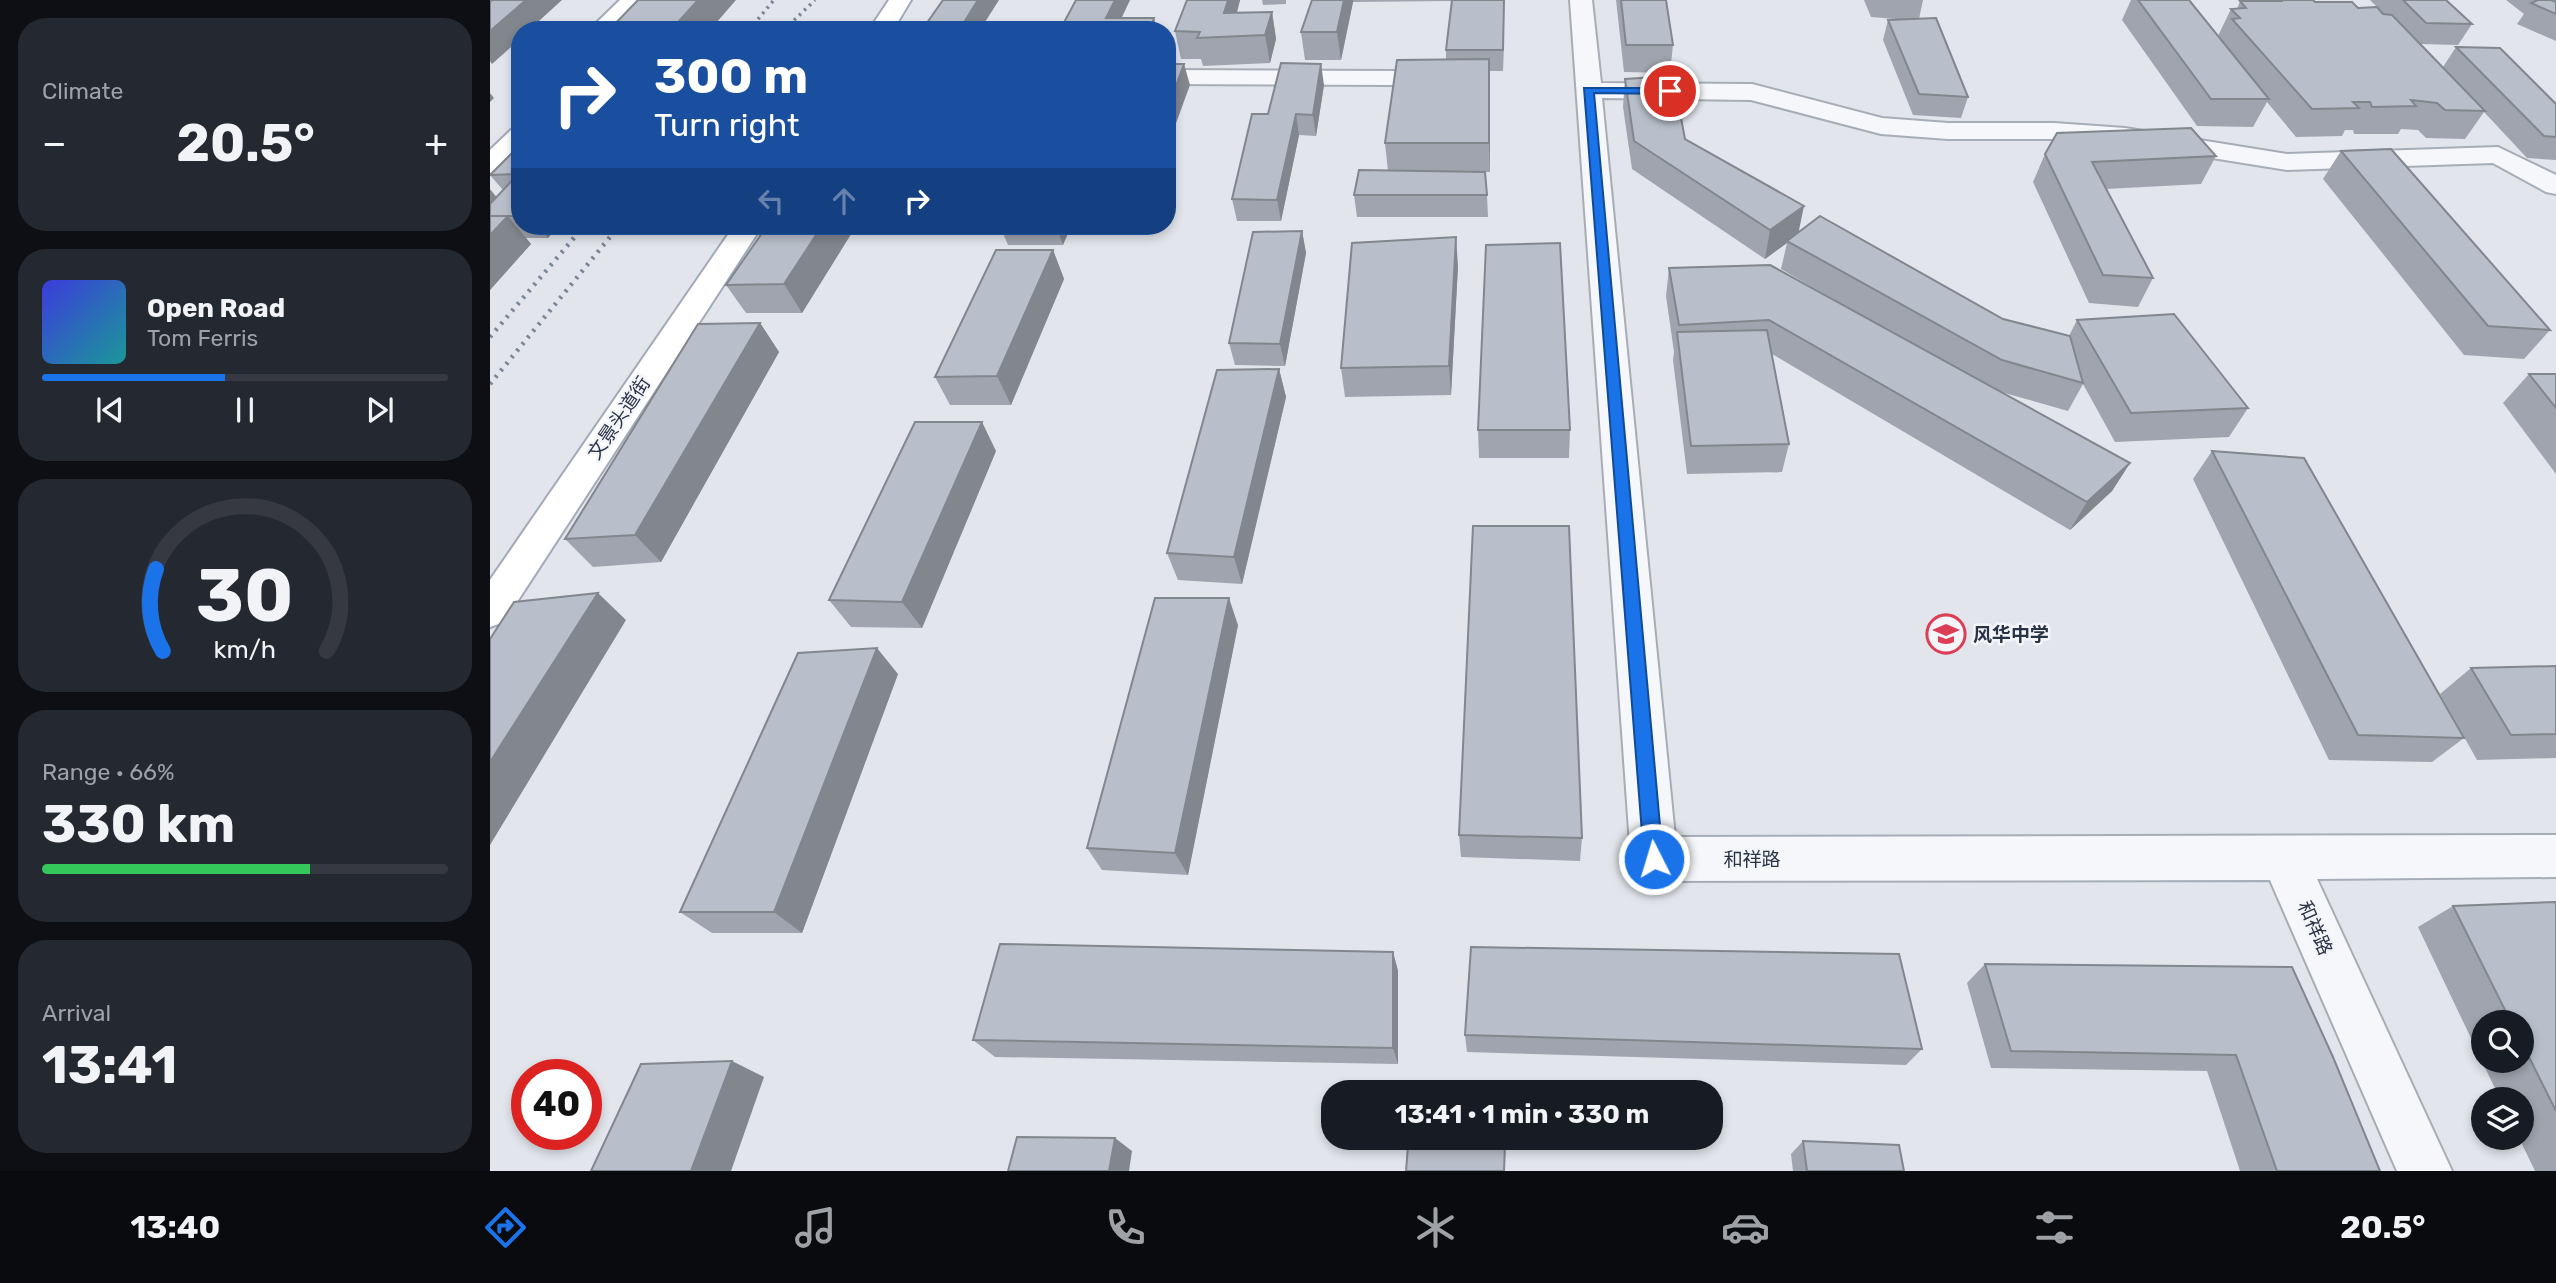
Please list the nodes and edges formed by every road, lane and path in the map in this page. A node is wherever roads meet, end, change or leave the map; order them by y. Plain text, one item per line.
1 (878, 0) edge
2 (900, 0) edge
3 (1581, 0) edge
4 (642, 4) edge
5 (615, 21) edge
6 (634, 21) edge
7 (866, 21) edge
8 (887, 21) edge
9 (1176, 77) edge
10 (1393, 78) edge
11 (1588, 90) junction
12 (511, 127) edge
13 (511, 132) edge
14 (490, 135) edge
15 (2479, 136) edge
16 (2498, 155) junction
17 (490, 165) edge
18 (2556, 186) edge
19 (720, 235) edge
20 (742, 235) edge
21 (490, 563) edge
22 (490, 611) edge
23 (2556, 856) edge
24 (2284, 858) junction
25 (2425, 1171) edge

1 - 7 main road
2 - 8 main road
3 - 11 street, 和祥路
4 - 5 main road
4 - 6 main road
9 - 10 street
11 - 16 street
11 - 24 street, 和祥路
12 - 14 main road
13 - 17 main road
15 - 16 street
16 - 18 street
19 - 21 main road, 文景头道街
20 - 22 main road, 文景头道街
23 - 24 street
24 - 25 street, 和祥路

